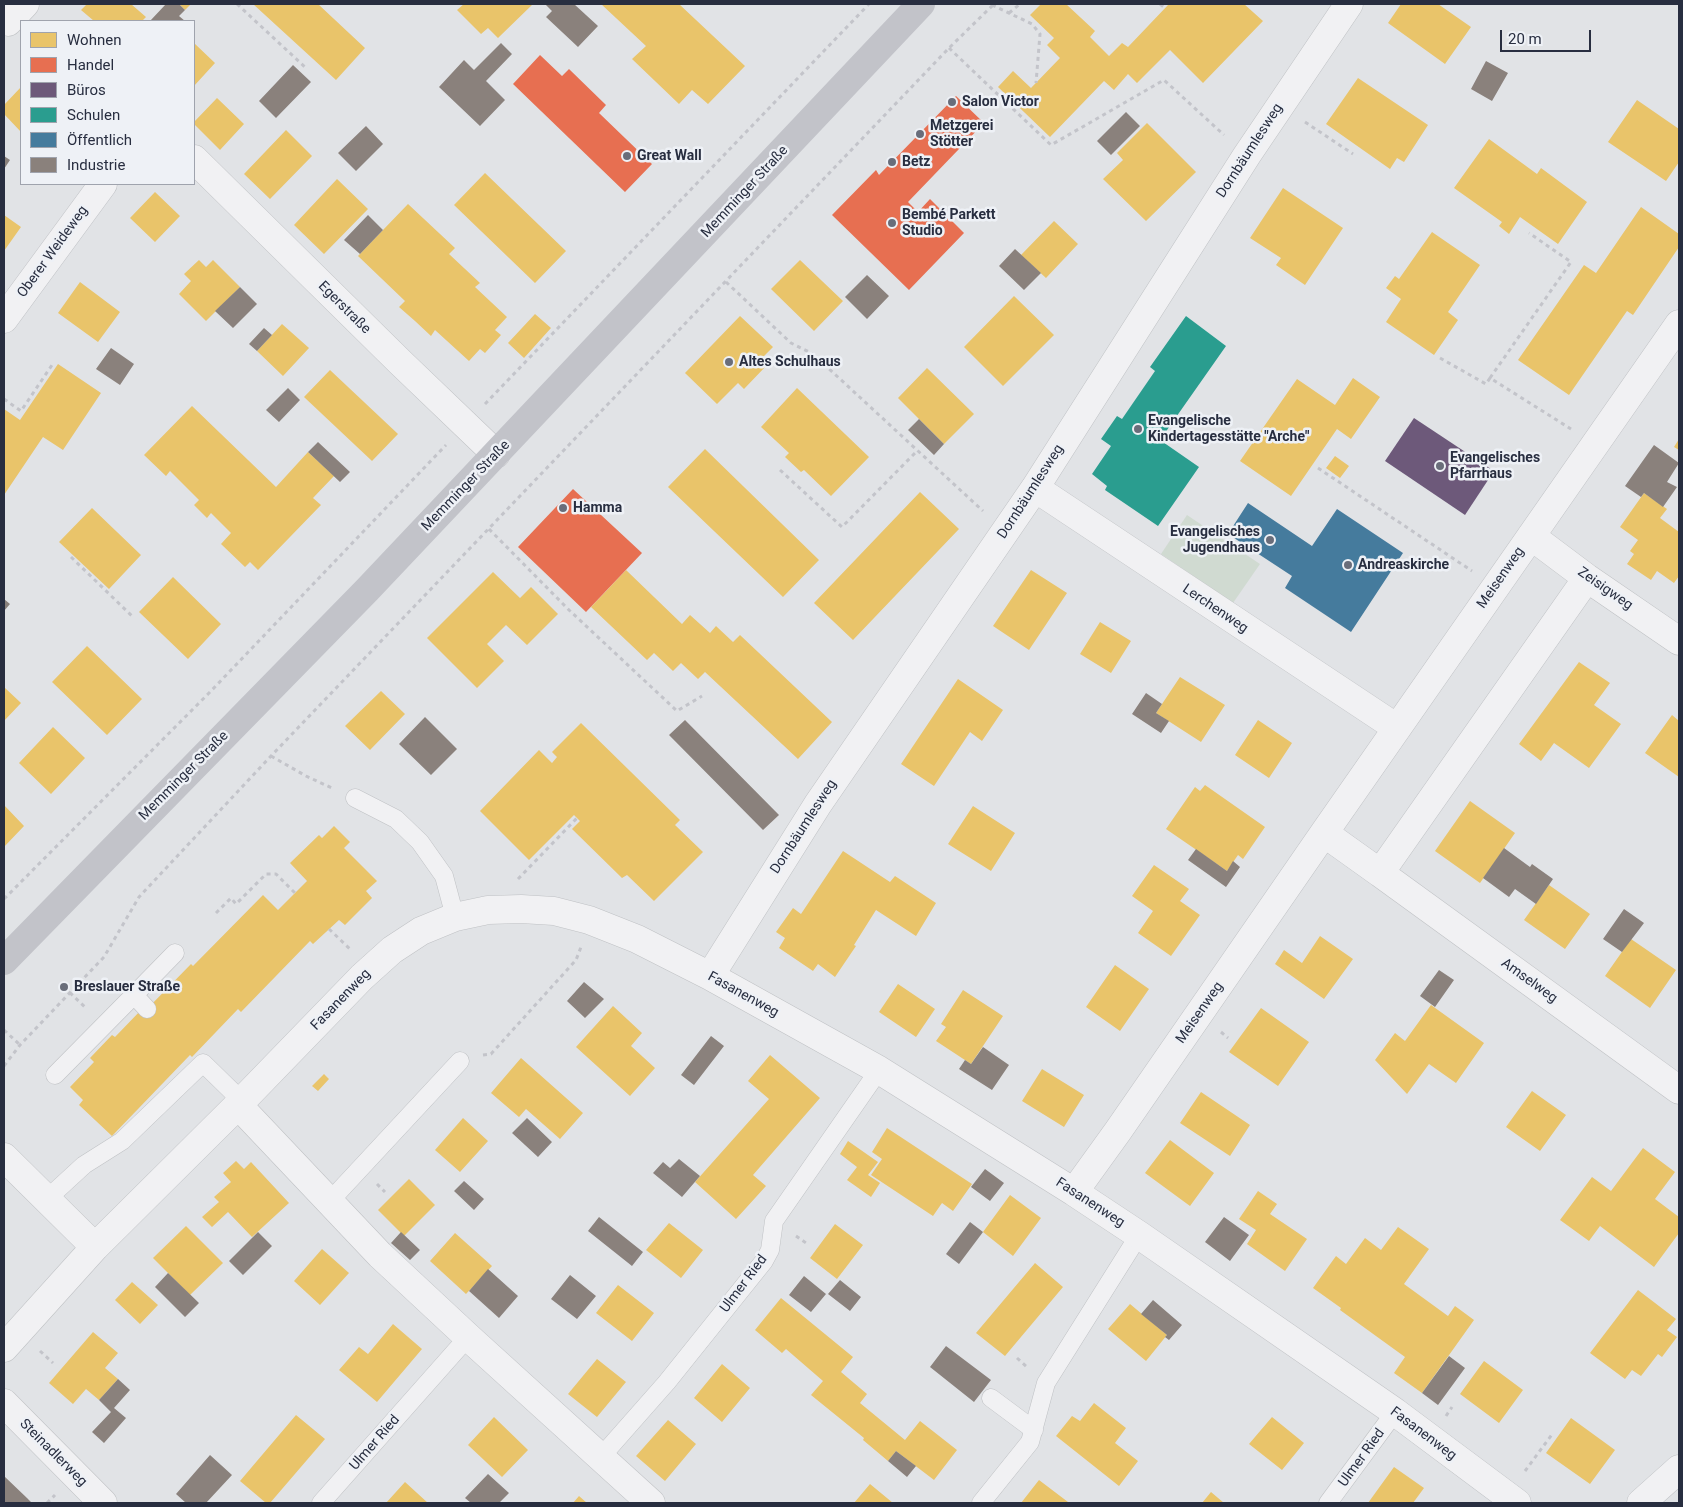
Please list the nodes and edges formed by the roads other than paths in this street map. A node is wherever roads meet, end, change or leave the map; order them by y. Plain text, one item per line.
1 (921, 4) edge
2 (1348, 4) edge
3 (195, 160) edge
4 (102, 185) edge
5 (4, 319) edge
6 (1679, 324) edge
7 (496, 454) junction
8 (1035, 488) junction
9 (1531, 536) junction
10 (1587, 578) junction
11 (1679, 641) edge
12 (1396, 728) junction
13 (355, 798) road end
14 (1324, 833) junction
15 (1380, 873) junction
16 (455, 917) junction
17 (175, 953) dead end
18 (4, 961) edge
19 (710, 976) junction
20 (134, 995) junction
21 (147, 1009) dead end
22 (460, 1061) road end
23 (879, 1070) junction
24 (55, 1075) dead end
25 (1679, 1090) edge
26 (240, 1103) junction
27 (4, 1157) edge
28 (1074, 1192) junction
29 (47, 1199) junction
30 (329, 1202) junction
31 (1138, 1235) junction
32 (95, 1247) junction
33 (468, 1337) junction
34 (4, 1348) edge
35 (991, 1398) dead end
36 (4, 1403) edge
37 (1395, 1412) junction
38 (1034, 1430) junction
39 (600, 1458) junction
40 (1679, 1469) edge
41 (1512, 1500) edge
42 (103, 1503) edge
43 (321, 1503) edge
44 (651, 1503) edge
45 (981, 1503) edge
46 (1328, 1503) edge
47 (1641, 1503) edge

1 - 7 main road, Memminger Straße
2 - 8 street, Dornbäumlesweg
3 - 7 street, Egerstraße
4 - 5 street, Oberer Weideweg
6 - 9 street, Meisenweg
7 - 18 main road, Memminger Straße
8 - 12 street, Lerchenweg
8 - 19 street, Dornbäumlesweg
9 - 10 street, Zeisigweg
9 - 12 street, Meisenweg
10 - 11 street, Zeisigweg
10 - 15 street
12 - 14 street, Meisenweg
13 - 16 lane
14 - 15 street
14 - 28 street, Meisenweg
15 - 25 street, Amselweg
16 - 19 street, Fasanenweg
16 - 26 street, Fasanenweg
17 - 20 lane
19 - 23 street, Fasanenweg
20 - 21 lane
20 - 24 lane
22 - 30 lane
23 - 28 street, Fasanenweg
23 - 39 lane, Ulmer Ried
26 - 29 lane
26 - 30 street
26 - 32 street, Fasanenweg
27 - 29 street
28 - 31 street, Fasanenweg
29 - 32 street
30 - 33 street
31 - 37 street, Fasanenweg
31 - 38 lane
32 - 34 street
33 - 39 street
33 - 43 lane, Ulmer Ried
35 - 38 lane
36 - 42 street, Steinadlerweg
37 - 41 street, Fasanenweg
37 - 46 lane, Ulmer Ried
38 - 45 lane
39 - 44 street
40 - 47 street

